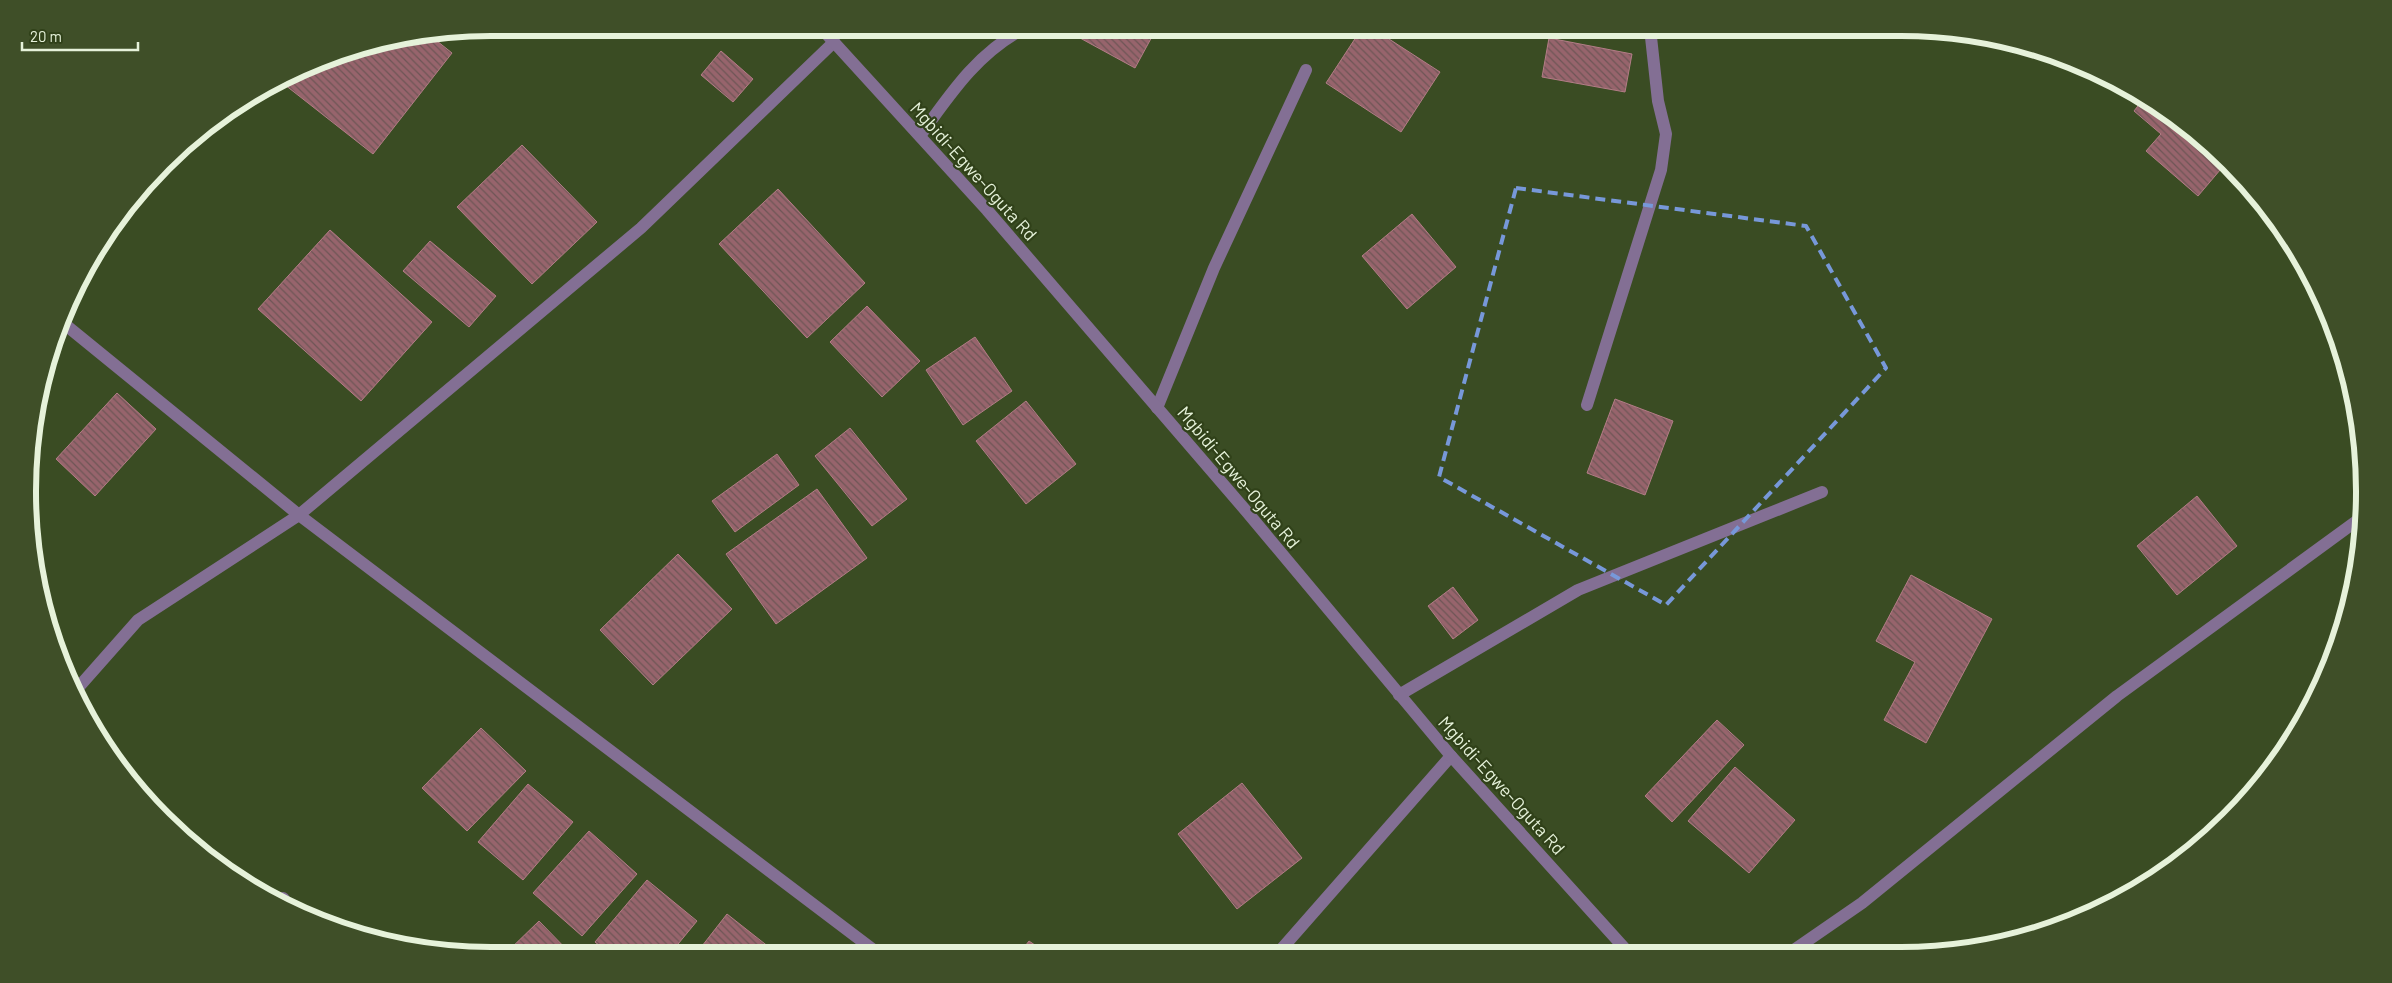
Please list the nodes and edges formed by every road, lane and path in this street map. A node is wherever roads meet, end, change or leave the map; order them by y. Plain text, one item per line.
1 (828, 36) edge
2 (1010, 36) edge
3 (1651, 36) edge
4 (834, 42) junction
5 (1306, 70) dead end
6 (920, 136) junction
7 (67, 326) edge
8 (1587, 406) dead end
9 (1157, 408) junction
10 (1822, 492) dead end
11 (299, 515) junction
12 (2355, 522) edge
13 (80, 686) edge
14 (1399, 695) junction
15 (1451, 756) junction
16 (870, 947) edge
17 (1283, 947) edge
18 (1623, 947) edge
19 (1798, 947) edge

1 - 4 street, Mgbidi-Egwe-Oguta Rd
2 - 6 street
3 - 8 street
4 - 6 street, Mgbidi-Egwe-Oguta Rd
4 - 11 street
5 - 9 street
6 - 9 street, Mgbidi-Egwe-Oguta Rd
7 - 11 street
9 - 14 street, Mgbidi-Egwe-Oguta Rd
10 - 14 street
11 - 13 street
11 - 16 street
12 - 19 street
14 - 15 street, Mgbidi-Egwe-Oguta Rd
15 - 17 street
15 - 18 street, Mgbidi-Egwe-Oguta Rd

